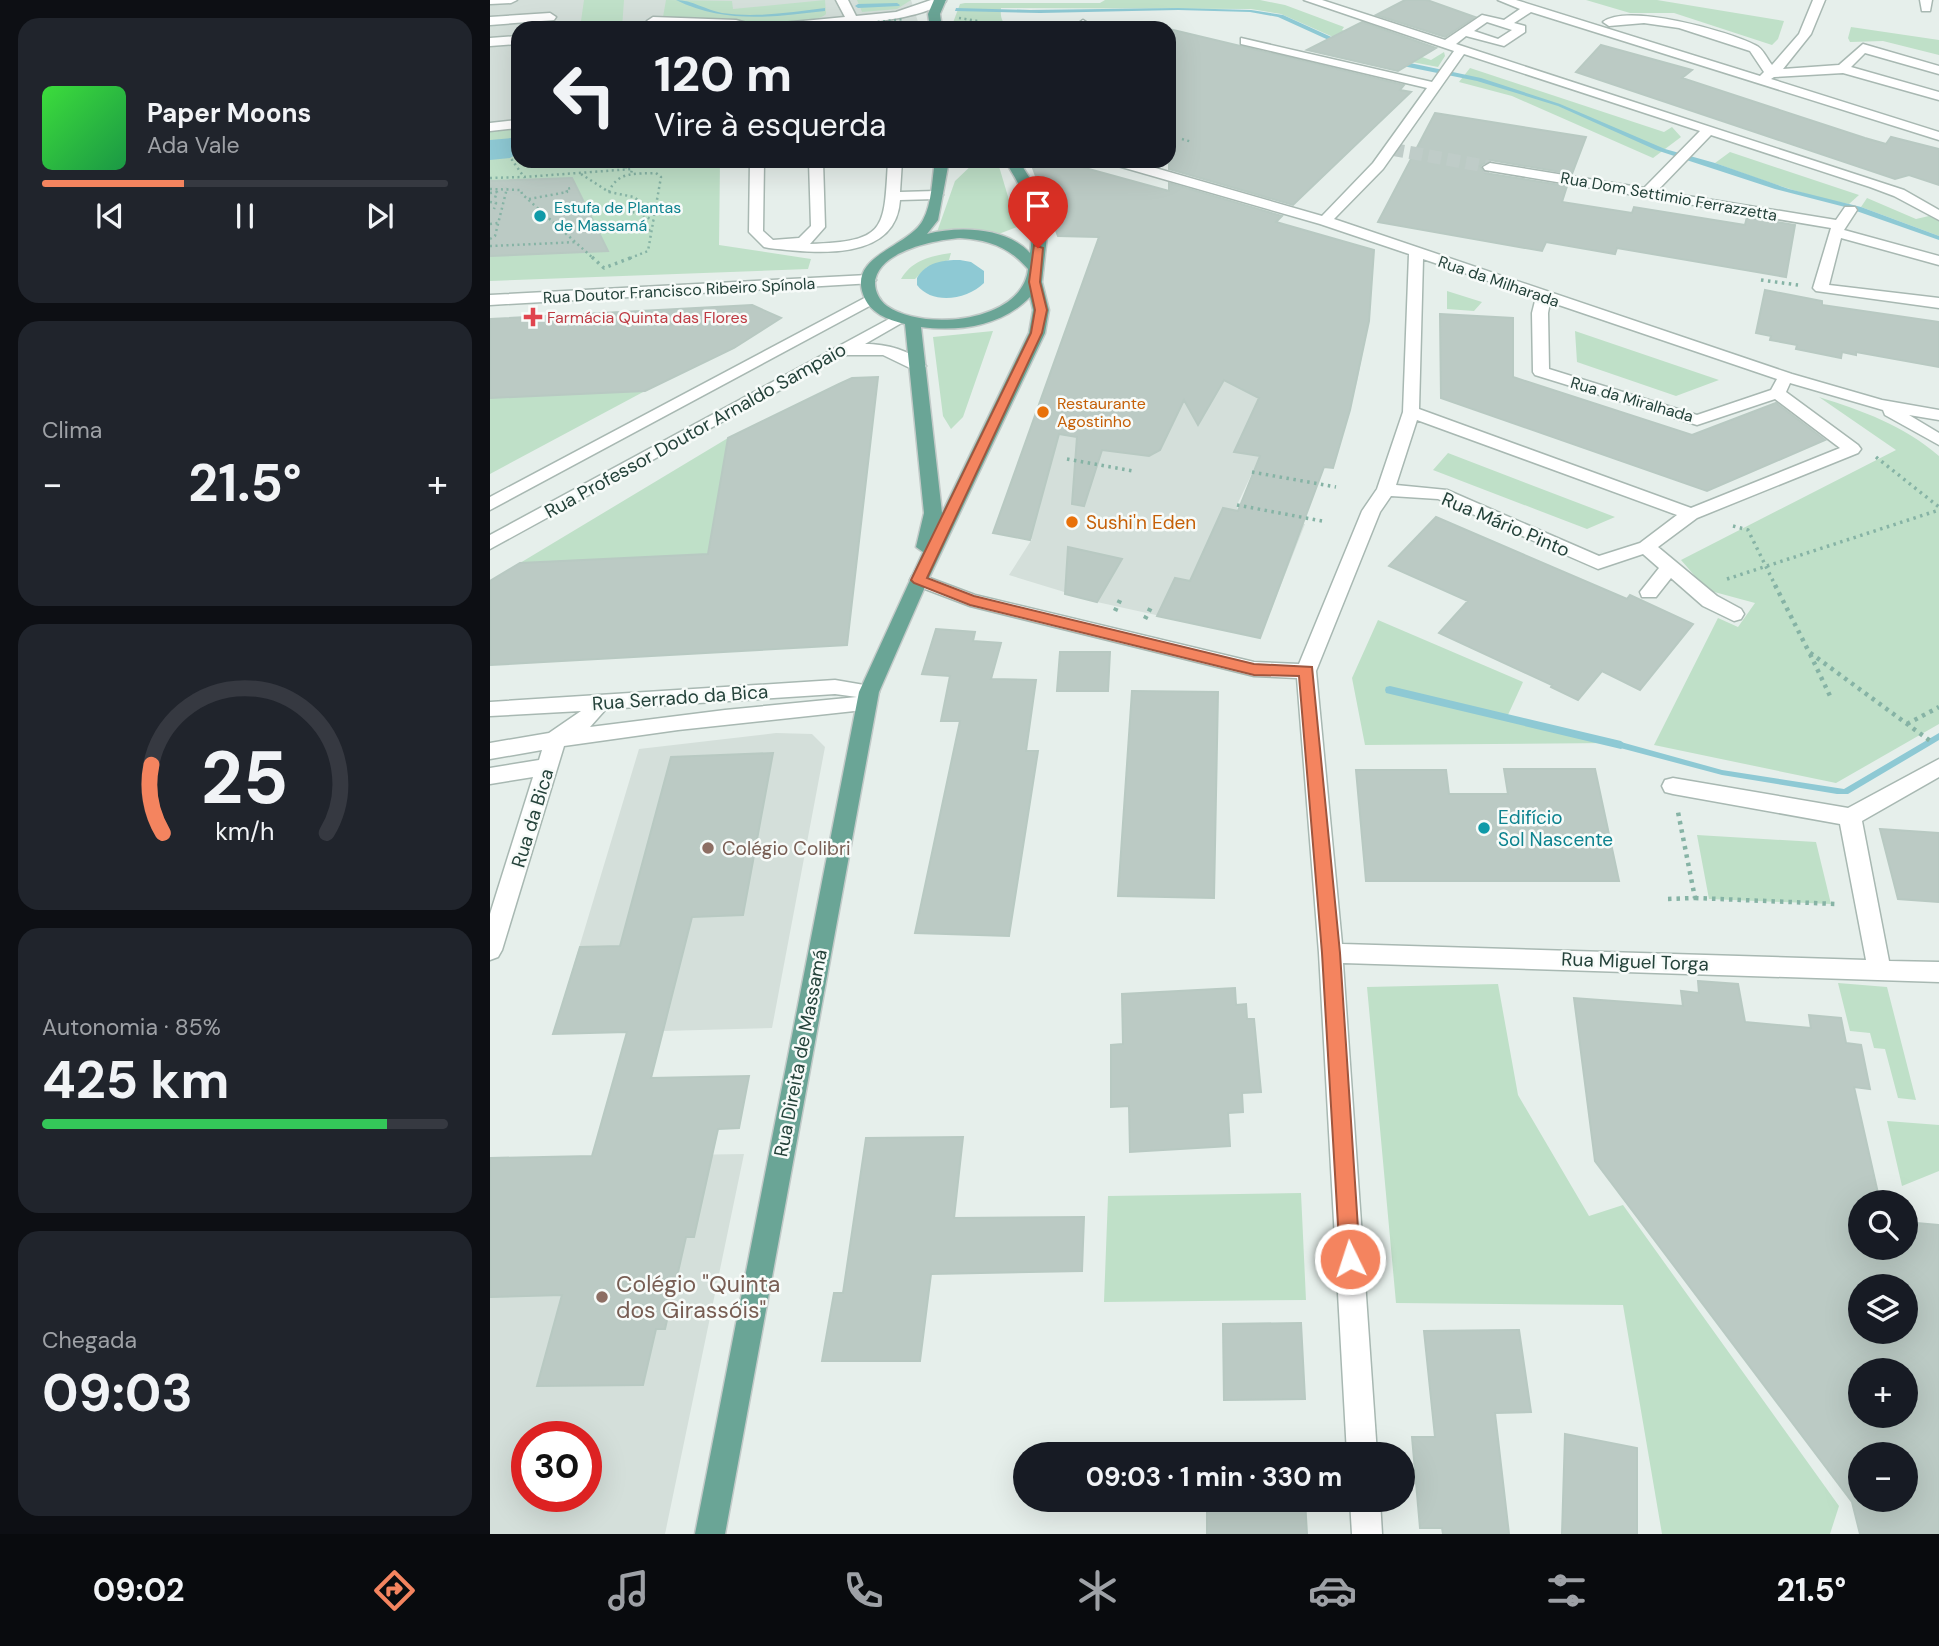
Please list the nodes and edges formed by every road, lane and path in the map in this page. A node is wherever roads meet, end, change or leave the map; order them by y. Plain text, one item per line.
1 (510, 0) edge
2 (554, 0) edge
3 (842, 0) edge
4 (1310, 0) edge
5 (1504, 0) edge
6 (1541, 0) edge
7 (1819, 0) edge
8 (490, 1) edge
9 (940, 1) edge
10 (653, 5) dead end
11 (1529, 8) junction
12 (901, 17) junction
13 (549, 21) edge
14 (653, 21) edge
15 (858, 21) joint
16 (863, 21) edge
17 (917, 21) edge
18 (935, 21) edge
19 (490, 22) edge
20 (511, 22) edge
21 (1609, 22) junction
22 (1505, 24) junction
23 (1464, 32) junction
24 (511, 40) edge
25 (1245, 41) dead end
26 (490, 42) edge
27 (1445, 46) junction
28 (1460, 51) junction
29 (1843, 69) junction
30 (1939, 70) edge
31 (1766, 77) junction
32 (1433, 86) junction
33 (1939, 96) edge
34 (1939, 123) edge
35 (511, 125) edge
36 (490, 127) edge
37 (1710, 129) junction
38 (1939, 136) edge
39 (1182, 139) dead end
40 (1192, 142) dead end
41 (1490, 167) tunnel mouth
42 (518, 168) edge
43 (757, 168) edge
44 (816, 168) edge
45 (895, 168) edge
46 (941, 168) edge
47 (1016, 168) edge
48 (1140, 168) edge
49 (626, 169) joint
50 (581, 174) junction
51 (631, 174) junction
52 (524, 177) junction
53 (490, 178) edge
54 (507, 188) junction
55 (572, 188) dead end
56 (1649, 191) junction
57 (609, 192) junction
58 (936, 195) junction
59 (491, 197) edge
60 (893, 197) junction
61 (528, 199) junction
62 (611, 207) dead end
63 (492, 209) edge
64 (502, 210) junction
65 (1850, 210) dead end
66 (655, 213) junction
67 (1939, 216) edge
68 (654, 221) junction
69 (1325, 221) junction
70 (498, 223) junction
71 (490, 224) edge
72 (616, 226) dead end
73 (1837, 229) junction
74 (651, 231) junction
75 (490, 239) edge
76 (577, 242) junction
77 (914, 242) junction
78 (783, 245) junction
79 (490, 246) edge
80 (1416, 253) junction
81 (1939, 261) edge
82 (1035, 275) junction
83 (868, 280) junction
84 (1761, 280) dead end
85 (1821, 288) junction
86 (1544, 296) junction
87 (872, 299) junction
88 (490, 300) edge
89 (1939, 303) edge
90 (906, 320) junction
91 (834, 354) junction
92 (918, 366) junction
93 (1786, 377) junction
94 (1777, 393) junction
95 (1880, 405) junction
96 (1411, 412) junction
97 (1939, 415) edge
98 (1939, 440) edge
99 (1852, 449) junction
100 (1067, 459) dead end
101 (1133, 471) dead end
102 (1252, 472) dead end
103 (1335, 487) dead end
104 (1386, 490) junction
105 (490, 504) edge
106 (1237, 505) dead end
107 (1939, 509) edge
108 (1691, 514) junction
109 (1322, 521) dead end
110 (490, 543) edge
111 (1646, 547) junction
112 (1766, 566) junction
113 (1671, 568) junction
114 (919, 580) junction
115 (1719, 581) dead end
116 (1649, 592) dead end
117 (1734, 614) dead end
118 (1809, 652) junction
119 (1306, 671) junction
120 (868, 698) junction
121 (1831, 698) dead end
122 (599, 703) junction
123 (1939, 707) edge
124 (490, 709) edge
125 (1907, 724) junction
126 (556, 739) junction
127 (1939, 748) edge
128 (490, 751) edge
129 (548, 767) junction
130 (1939, 767) edge
131 (490, 776) edge
132 (1673, 786) joint
133 (1850, 817) junction
134 (1695, 898) junction
135 (1668, 899) dead end
136 (1867, 905) junction
137 (490, 950) edge
138 (1331, 953) junction
139 (1879, 969) junction
140 (1938, 974) edge
141 (1361, 1442) edge
142 (1366, 1512) edge
143 (710, 1534) edge
144 (1367, 1534) edge

1 - 8 street
2 - 13 street
3 - 15 street
4 - 27 street
5 - 11 street
6 - 21 street
7 - 31 street
9 - 12 street
9 - 18 main road
10 - 14 street
11 - 22 street
11 - 31 street
12 - 15 street
12 - 16 path, bridge
12 - 17 street
19 - 20 street
21 - 31 street
21 - 31 street
22 - 23 street
22 - 23 street
23 - 27 street
24 - 26 street
25 - 32 street
27 - 28 street
28 - 32 street
28 - 37 street
29 - 30 street
29 - 31 street
29 - 33 street
31 - 34 street
31 - 38 street
32 - 69 street
35 - 36 street
37 - 56 street
37 - 67 street
39 - 40 path
41 - 56 street, Rua Dom Settimio Ferrazzetta
42 - 52 path
43 - 78 street
44 - 78 street
45 - 60 street
46 - 58 main road
47 - 82 main road, Rua Direita de Massamá
48 - 69 street, Rua da Milharada
49 - 50 path
49 - 51 path
50 - 52 path
50 - 57 path
51 - 57 path
51 - 66 path
52 - 53 path
54 - 59 path
54 - 61 path
54 - 64 path
55 - 61 path
56 - 73 street, Rua Dom Settimio Ferrazzetta
57 - 66 path
58 - 60 street
58 - 77 main road
59 - 63 path
60 - 78 street
61 - 76 path
62 - 68 path
63 - 64 path
64 - 70 path
65 - 73 street
66 - 68 path
68 - 74 path
69 - 80 street, Rua da Milharada
70 - 71 path
70 - 75 path
72 - 74 path
73 - 81 street, Rua Dom Settimio Ferrazzetta
73 - 85 street
74 - 76 path
76 - 79 path
77 - 82 main road
77 - 83 main road
80 - 86 street, Rua da Milharada
80 - 96 street
82 - 90 main road
82 - 114 main road, Rua Direita de Massamá
83 - 87 main road
83 - 88 street, Rua Doutor Francisco Ribeiro Spínola
84 - 85 path
85 - 89 street
86 - 93 street, Rua da Milharada
86 - 94 street, Rua da Miralhada
87 - 90 main road
87 - 105 street, Rua Professor Doutor Arnaldo Sampaio
90 - 91 street, Rua Professor Doutor Arnaldo Sampaio
90 - 92 main road, Rua Direita de Massamá
91 - 92 street
91 - 110 street, Rua Professor Doutor Arnaldo Sampaio
92 - 114 main road, Rua Direita de Massamá
93 - 94 street
93 - 95 street, Rua da Milharada
94 - 99 street
95 - 97 street
95 - 98 street
96 - 104 street
96 - 108 street
99 - 107 path
99 - 108 street, Rua Mário Pinto
100 - 101 path
102 - 103 path
104 - 111 street, Rua Mário Pinto
104 - 119 street
106 - 109 path
107 - 112 path
108 - 111 street, Rua Mário Pinto
108 - 112 path
111 - 113 street
112 - 115 path
112 - 118 path
113 - 116 street
113 - 117 street
114 - 119 street
114 - 120 main road, Rua Direita de Massamá
118 - 121 path
118 - 125 path
119 - 138 street
120 - 122 street, Rua Serrado da Bica
120 - 126 street, Rua Serrado da Bica
120 - 143 main road, Rua Direita de Massamá
122 - 124 street, Rua Serrado da Bica
122 - 126 street
123 - 125 path
125 - 127 path
126 - 128 street, Rua Serrado da Bica
126 - 129 street, Rua da Bica
129 - 131 street
129 - 137 street, Rua da Bica
130 - 133 street
132 - 133 street
132 - 134 path
133 - 136 street
134 - 135 path
134 - 136 path
136 - 139 street
138 - 139 street, Rua Miguel Torga
138 - 141 street
139 - 140 street, Rua Miguel Torga
142 - 144 street

